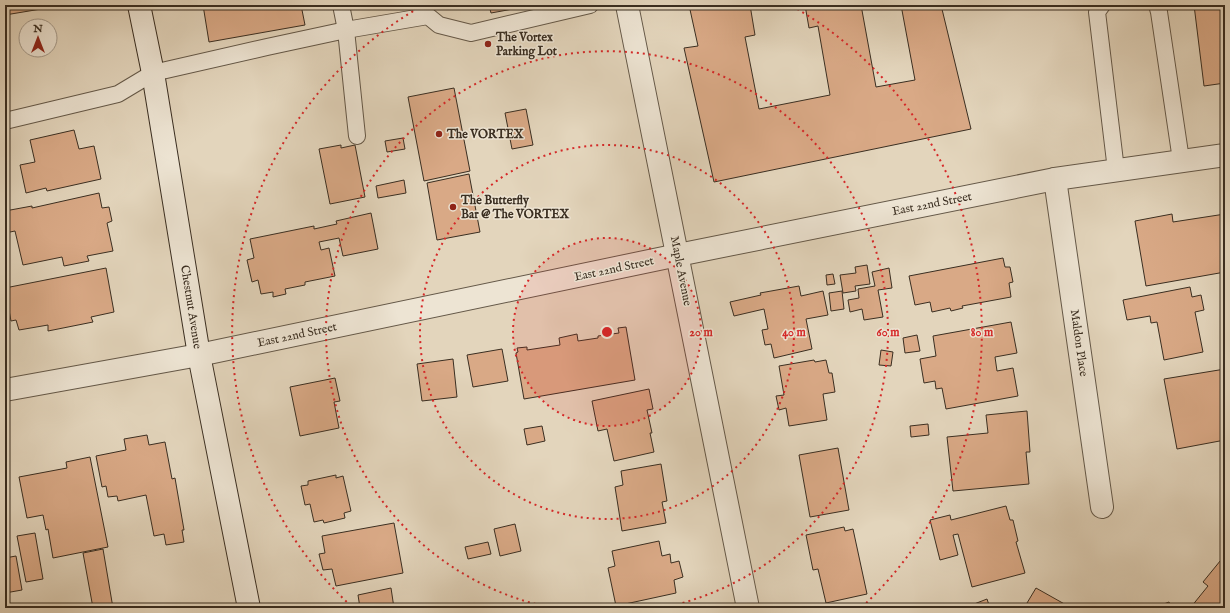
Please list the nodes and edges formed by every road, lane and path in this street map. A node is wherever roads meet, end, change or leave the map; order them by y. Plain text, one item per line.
1 (139, 5) edge
2 (341, 5) edge
3 (590, 5) edge
4 (627, 5) edge
5 (1102, 5) edge
6 (1157, 5) edge
7 (346, 30) junction
8 (153, 73) junction
9 (5, 121) edge
10 (357, 136) dead end
11 (1225, 155) edge
12 (1181, 160) junction
13 (1116, 170) junction
14 (1055, 179) junction
15 (678, 256) junction
16 (199, 355) junction
17 (5, 390) edge
18 (1102, 507) dead end
19 (249, 608) edge
20 (748, 608) edge

1 - 8 street, Chestnut Avenue
2 - 7 lane
3 - 7 lane
4 - 15 street, Maple Avenue
5 - 13 lane
6 - 12 lane
7 - 8 lane
7 - 10 lane
8 - 9 lane
8 - 16 street, Chestnut Avenue
11 - 12 street, East 22nd Street
12 - 13 street, East 22nd Street
13 - 14 street, East 22nd Street
14 - 15 street, East 22nd Street
14 - 18 street, Maldon Place
15 - 16 street, East 22nd Street
15 - 20 street, Maple Avenue
16 - 17 street, East 22nd Street
16 - 19 street, Chestnut Avenue

